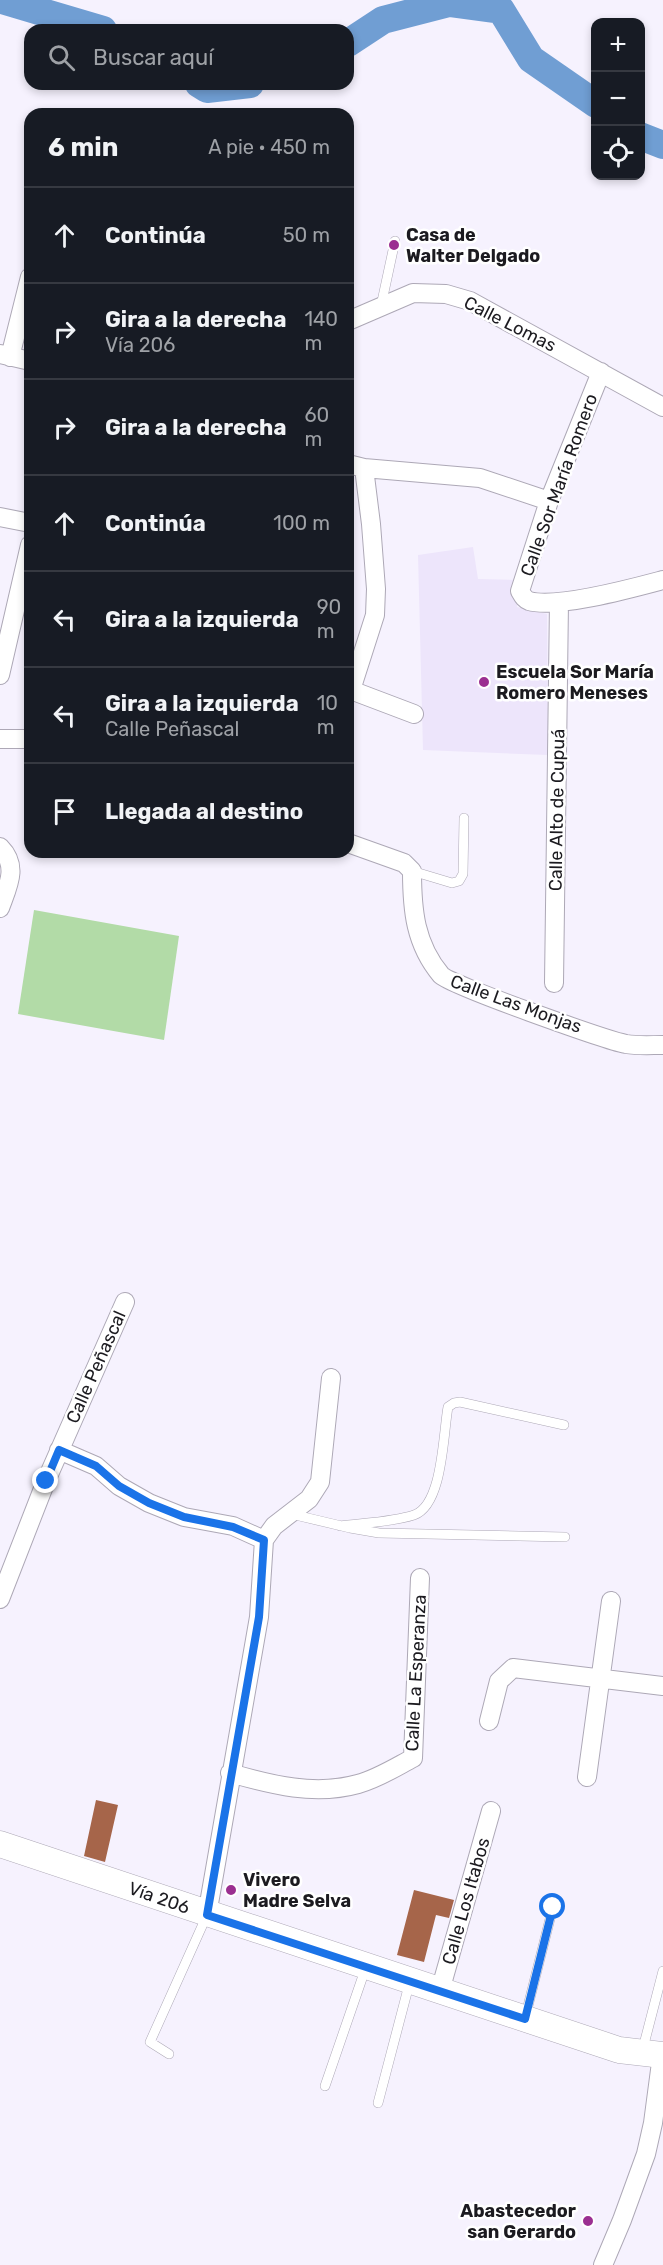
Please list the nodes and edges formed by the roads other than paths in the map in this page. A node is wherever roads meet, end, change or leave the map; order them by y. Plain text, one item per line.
1 (395, 241) dead end
2 (24, 296) edge
3 (381, 308) junction
4 (354, 322) edge
5 (5, 355) edge
6 (24, 360) edge
7 (601, 372) junction
8 (663, 407) edge
9 (356, 466) edge
10 (549, 501) junction
11 (0, 517) edge
12 (24, 522) edge
13 (24, 571) edge
14 (663, 580) edge
15 (559, 602) junction
16 (0, 675) edge
17 (354, 677) edge
18 (354, 691) edge
19 (414, 714) dead end
20 (0, 739) edge
21 (24, 739) edge
22 (464, 818) dead end
23 (354, 845) edge
24 (0, 847) edge
25 (412, 871) junction
26 (0, 908) edge
27 (554, 983) dead end
28 (663, 1045) edge
29 (125, 1302) dead end
30 (331, 1378) dead end
31 (564, 1425) dead end
32 (59, 1450) junction
33 (291, 1514) junction
34 (340, 1526) junction
35 (565, 1537) dead end
36 (264, 1540) junction
37 (420, 1578) dead end
38 (0, 1599) edge
39 (611, 1601) dead end
40 (599, 1678) junction
41 (663, 1686) edge
42 (489, 1721) dead end
43 (230, 1773) junction
44 (586, 1777) dead end
45 (491, 1811) dead end
46 (1, 1849) edge
47 (553, 1907) dead end
48 (207, 1915) junction
49 (366, 1967) junction
50 (663, 1973) edge
51 (410, 1981) junction
52 (440, 1991) junction
53 (525, 2019) junction
54 (169, 2054) dead end
55 (656, 2054) edge
56 (325, 2086) dead end
57 (378, 2103) dead end
58 (604, 2265) edge

1 - 3 lane
2 - 5 street
3 - 4 street, Calle Lomas
3 - 7 street, Calle Lomas
5 - 6 street
7 - 8 street, Calle Lomas
7 - 10 street, Calle Sor María Romero
9 - 10 street
9 - 17 street
10 - 15 street, Calle Sor María Romero
11 - 12 street
13 - 16 street
14 - 15 street, Calle Sor María Romero
15 - 27 street, Calle Alto de Cupuá
18 - 19 street
20 - 21 street
22 - 25 lane
23 - 25 street
24 - 26 street
25 - 28 street, Calle Las Monjas
29 - 32 street, Calle Peñascal
30 - 33 street
31 - 34 lane
32 - 36 street
32 - 38 street, Calle Peñascal
33 - 34 lane
33 - 36 street
34 - 35 lane
36 - 43 street
37 - 43 street, Calle La Esperanza
39 - 40 street
40 - 41 street
40 - 42 street
40 - 44 street
43 - 48 street
45 - 52 street, Calle Los Itabos
46 - 48 main road, Vía 206
47 - 53 lane
48 - 49 main road, Vía 206
48 - 54 lane
49 - 51 main road, Vía 206
49 - 56 lane
50 - 55 lane
51 - 52 main road, Vía 206
51 - 57 lane
52 - 53 main road, Vía 206
53 - 55 main road, Vía 206
55 - 58 street

